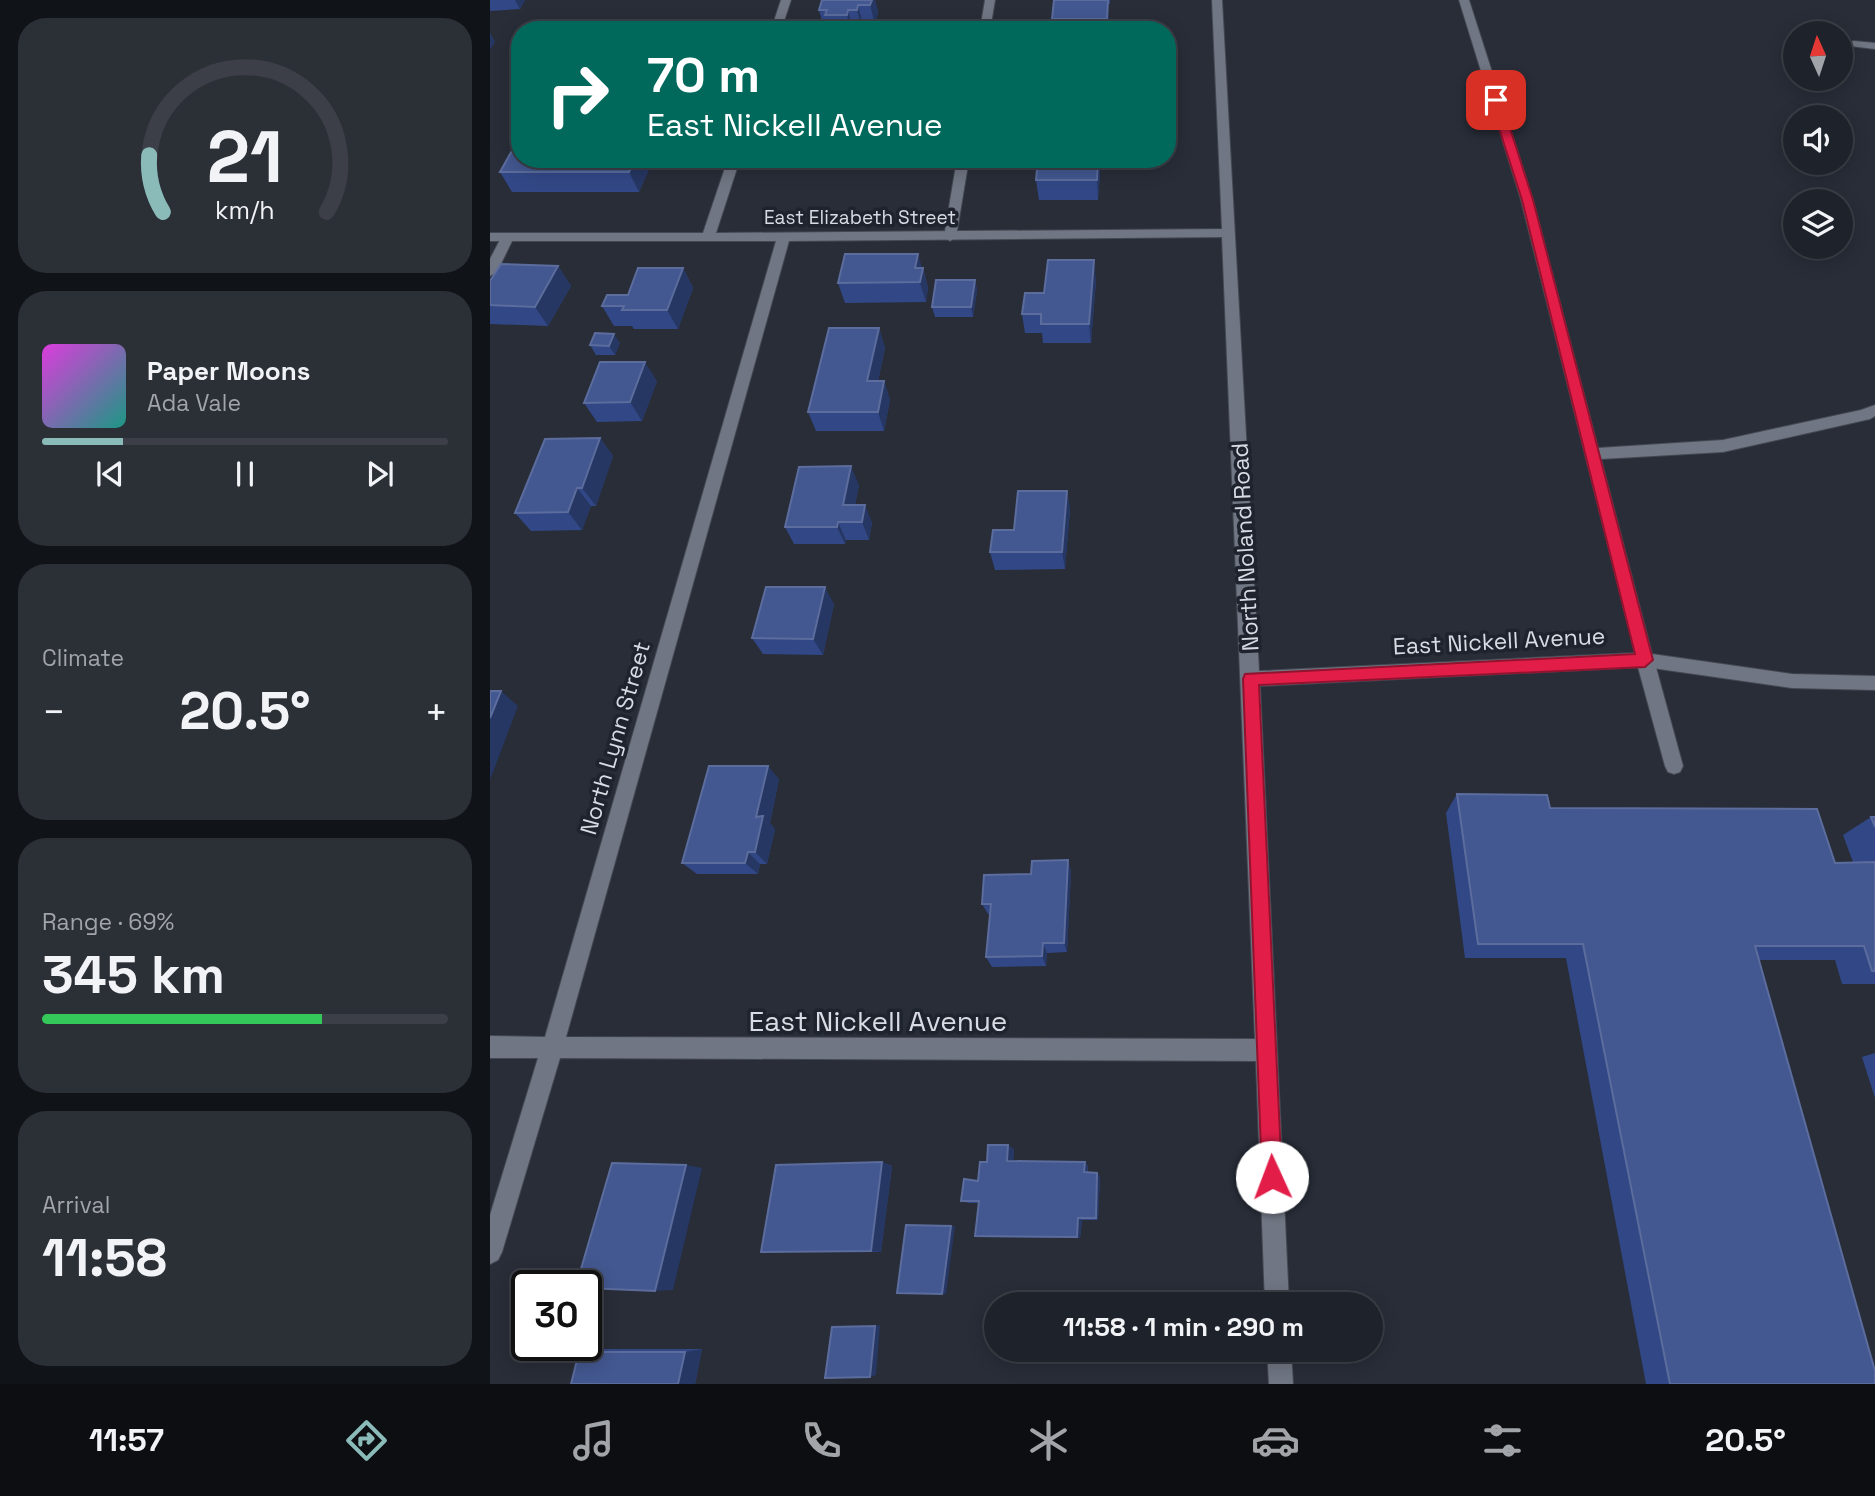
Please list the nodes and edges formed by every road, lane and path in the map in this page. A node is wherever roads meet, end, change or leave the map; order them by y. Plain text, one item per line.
1 (786, 0) edge
2 (990, 0) edge
3 (1217, 0) edge
4 (1464, 0) edge
5 (779, 21) edge
6 (986, 21) edge
7 (1853, 44) dead end
8 (1875, 47) edge
9 (731, 168) edge
10 (962, 168) edge
11 (1230, 233) junction
12 (709, 235) junction
13 (490, 237) edge
14 (508, 237) junction
15 (784, 237) junction
16 (950, 237) junction
17 (490, 272) edge
18 (1875, 410) edge
19 (1590, 454) junction
20 (1645, 660) junction
21 (1251, 679) junction
22 (1875, 683) edge
23 (1674, 766) dead end
24 (490, 1047) edge
25 (552, 1048) junction
26 (1266, 1050) junction
27 (490, 1252) edge
28 (1276, 1292) edge
29 (1279, 1362) edge
30 (1280, 1384) edge

1 - 5 street
2 - 6 street
3 - 11 street, North Noland Road
4 - 19 street
7 - 8 street
9 - 12 street
10 - 16 street
11 - 16 street, East Elizabeth Street
11 - 21 street, North Noland Road
12 - 14 street, East Elizabeth Street
12 - 15 street, East Elizabeth Street
13 - 14 street, East Elizabeth Street
14 - 17 street
15 - 16 street, East Elizabeth Street
15 - 25 street, North Lynn Street
18 - 19 street
19 - 20 street
20 - 21 street, East Nickell Avenue
20 - 22 street, East Nickell Avenue
20 - 23 street
21 - 26 street, North Noland Road
24 - 25 street, East Nickell Avenue
25 - 26 street, East Nickell Avenue
25 - 27 street, North Lynn Street
26 - 28 street, North Noland Road
29 - 30 street

